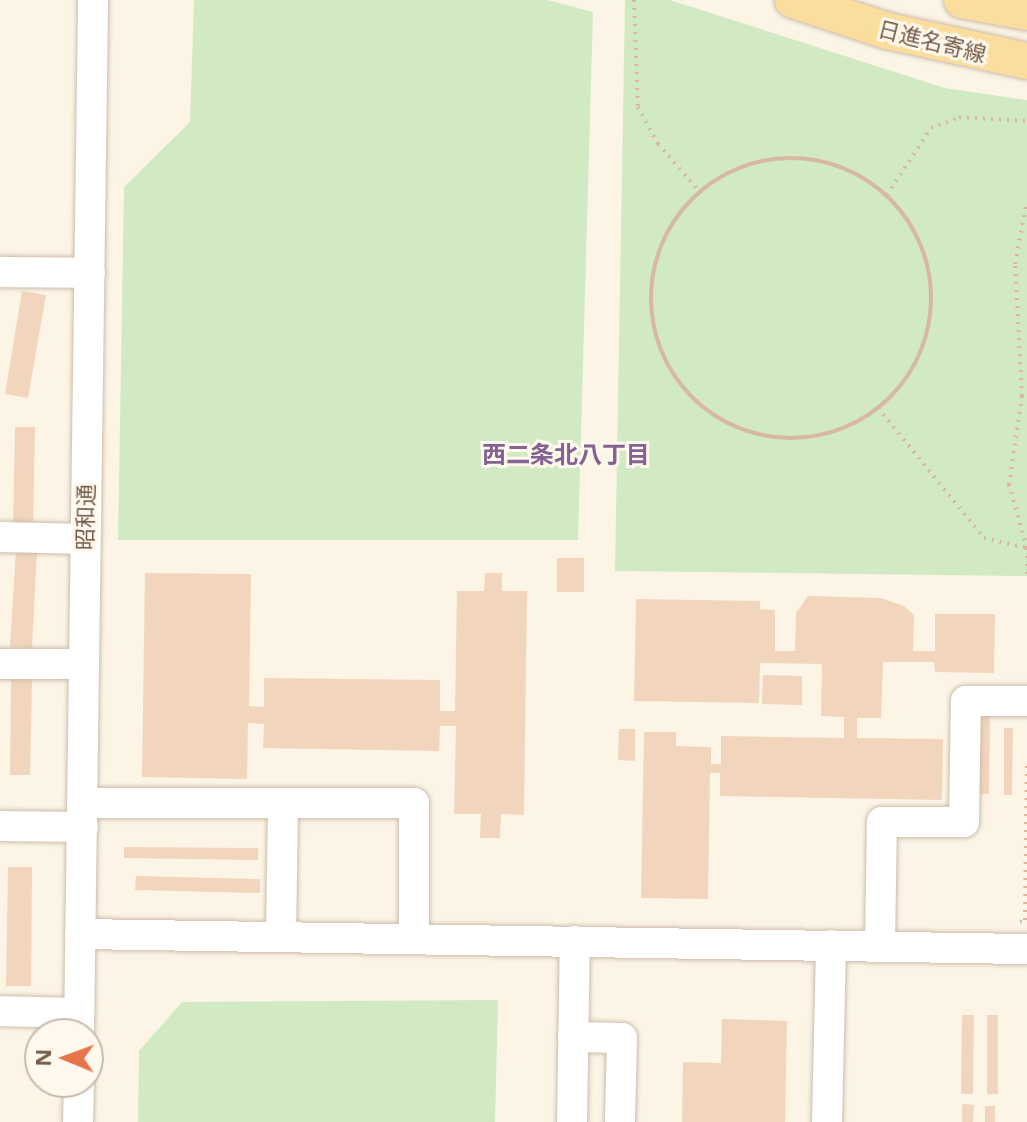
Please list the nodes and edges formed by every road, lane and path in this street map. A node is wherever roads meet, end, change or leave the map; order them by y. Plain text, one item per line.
1 (93, 0) edge
2 (634, 0) edge
3 (793, 0) edge
4 (962, 0) edge
5 (1027, 12) edge
6 (1027, 61) edge
7 (1027, 121) edge
8 (699, 191) junction
9 (887, 195) junction
10 (1027, 201) edge
11 (0, 272) edge
12 (90, 273) junction
13 (878, 408) junction
14 (0, 537) edge
15 (85, 539) junction
16 (1027, 548) edge
17 (1027, 577) edge
18 (0, 664) edge
19 (84, 664) junction
20 (1027, 701) edge
21 (1027, 766) edge
22 (283, 803) junction
23 (83, 815) junction
24 (0, 826) edge
25 (80, 934) junction
26 (281, 936) junction
27 (1020, 936) edge
28 (414, 938) junction
29 (575, 941) junction
30 (831, 945) junction
31 (880, 946) junction
32 (0, 1011) edge
33 (46, 1018) edge
34 (79, 1018) edge
35 (573, 1037) junction
36 (79, 1098) edge
37 (78, 1122) edge
38 (572, 1122) edge
39 (620, 1122) edge
40 (827, 1122) edge

1 - 12 street, 昭和通
2 - 8 path
3 - 6 main road, 日進名寄線
4 - 5 main road
7 - 9 path
8 - 9 path
8 - 13 path
9 - 13 path
10 - 16 path
11 - 12 street
12 - 15 street, 昭和通
13 - 16 path
14 - 15 street
15 - 19 street, 昭和通
16 - 17 path
18 - 19 street
19 - 23 street, 昭和通
20 - 31 street
21 - 27 path
22 - 23 street
22 - 26 street
22 - 28 street
23 - 24 street
23 - 25 street, 昭和通
25 - 26 street
25 - 34 street, 昭和通
26 - 28 street
27 - 31 street
28 - 29 street
29 - 30 street
29 - 35 street
30 - 31 street
30 - 40 street
32 - 33 street
35 - 38 street
35 - 39 street
36 - 37 street

